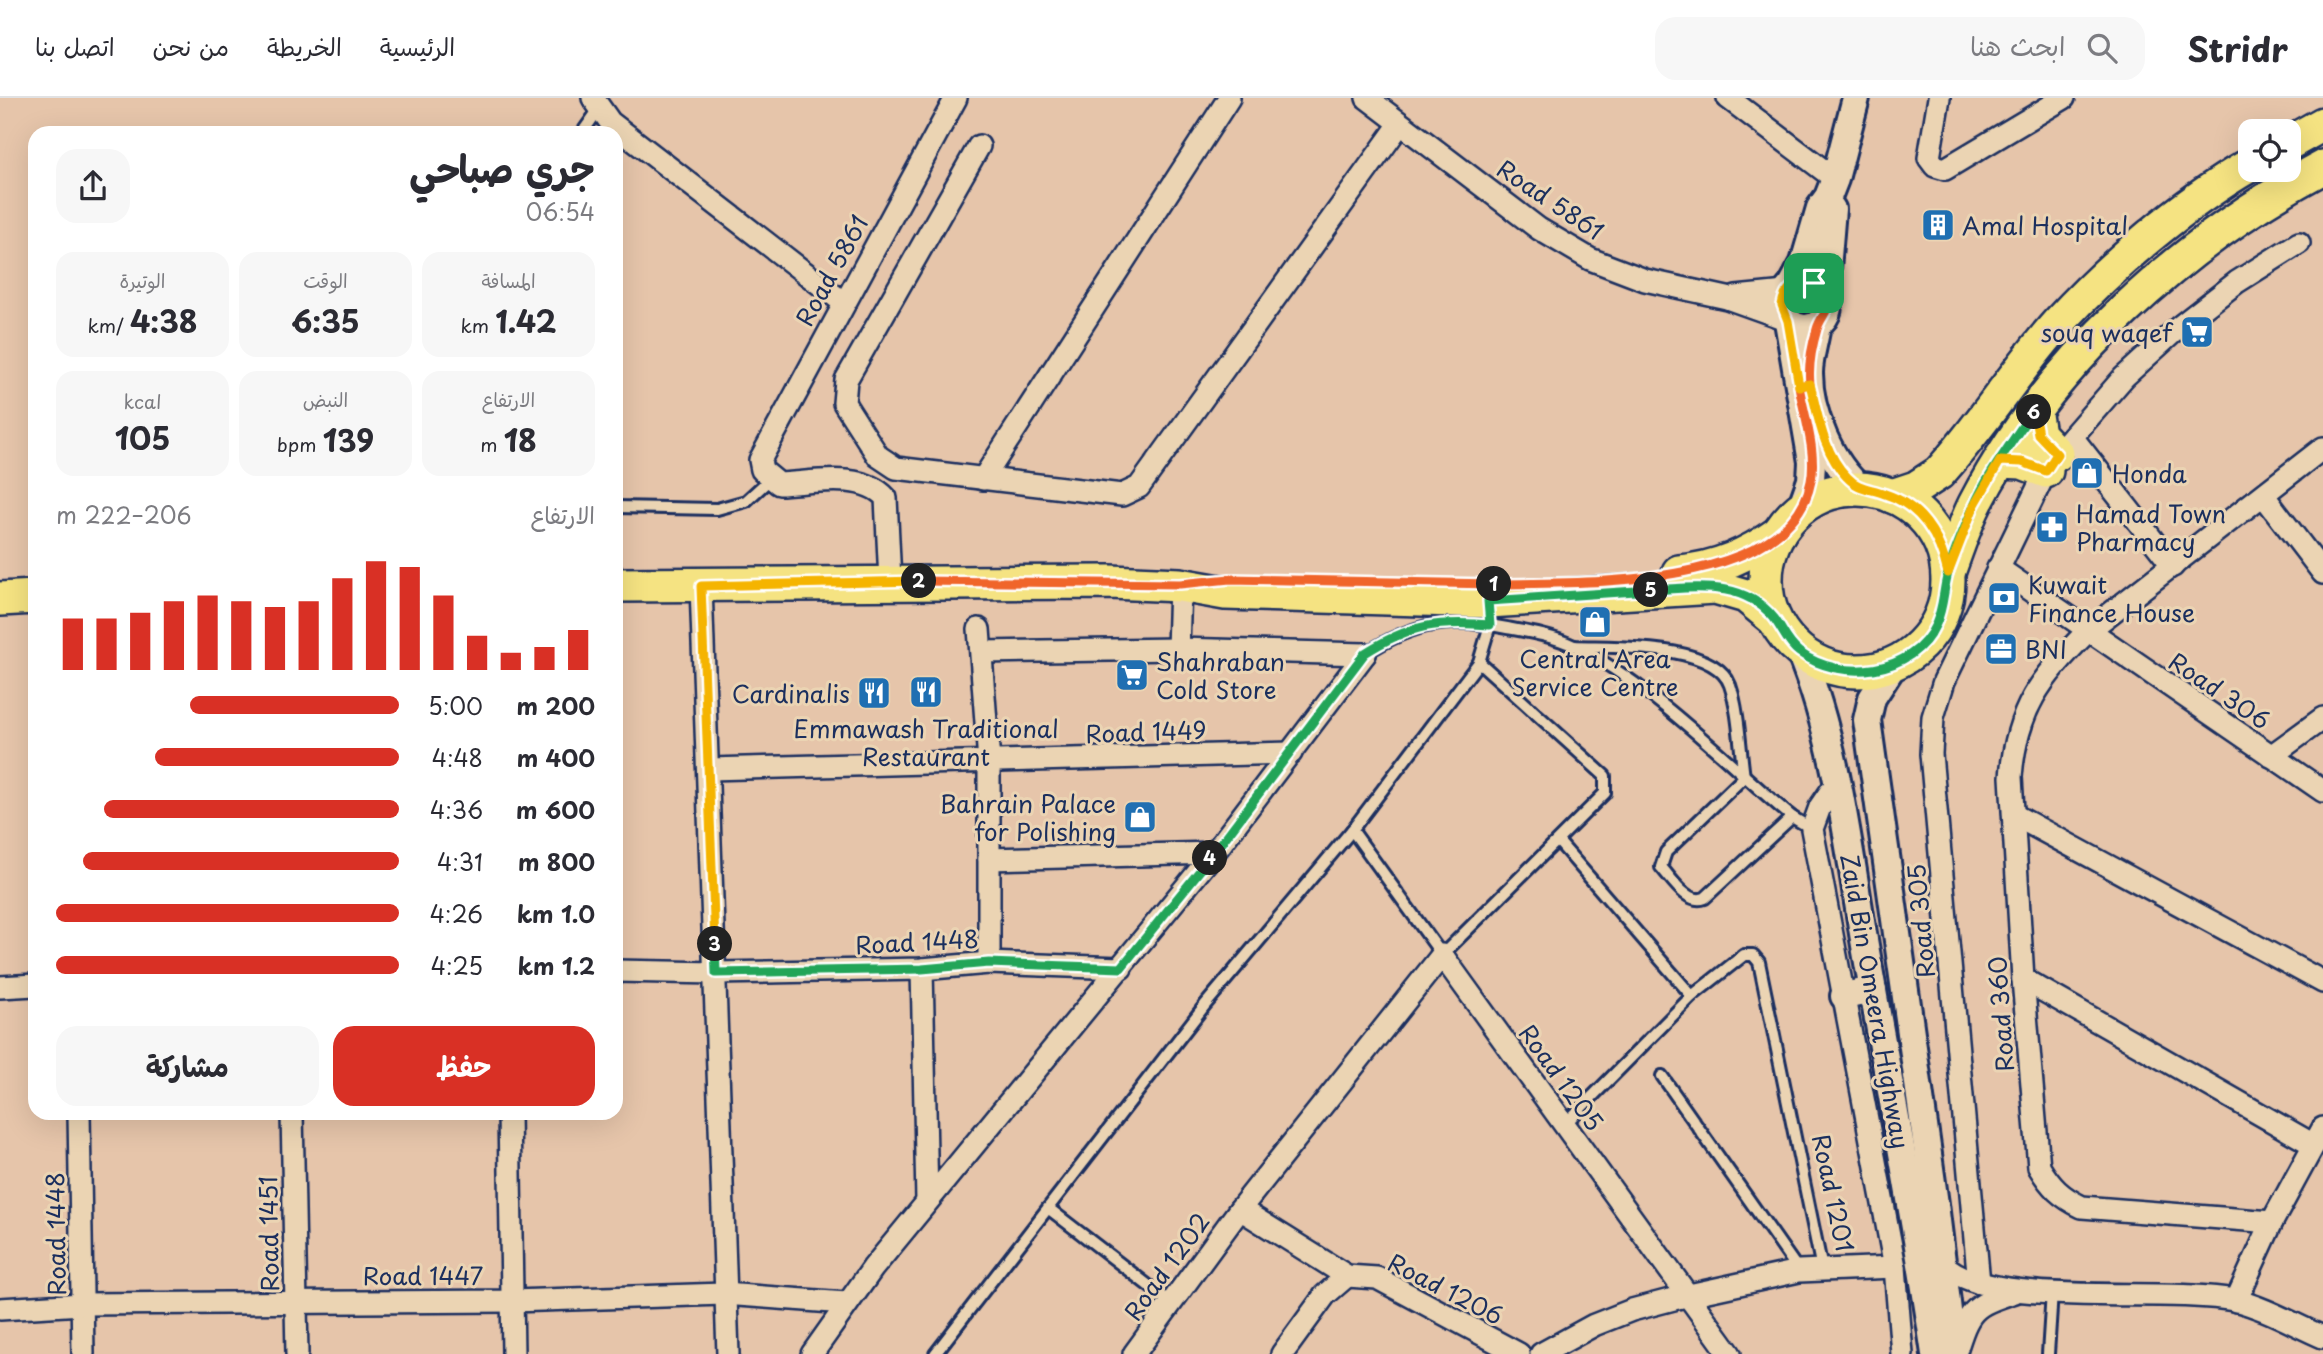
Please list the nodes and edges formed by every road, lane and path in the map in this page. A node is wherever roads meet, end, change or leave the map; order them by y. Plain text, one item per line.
1 (956, 98) edge
2 (1229, 98) edge
3 (1367, 98) edge
4 (1728, 98) edge
5 (1856, 98) edge
6 (1939, 98) edge
7 (2064, 98) edge
8 (596, 104) edge
9 (1400, 124) junction
10 (2323, 124) edge
11 (585, 126) edge
12 (615, 126) edge
13 (623, 132) edge
14 (2301, 136) edge
15 (979, 146) dead end
16 (2238, 171) edge
17 (2317, 174) edge
18 (1831, 188) junction
19 (2300, 243) dead end
20 (1788, 289) junction
21 (1825, 293) junction
22 (1727, 298) junction
23 (844, 303) junction
24 (1787, 320) junction
25 (1818, 325) junction
26 (1804, 385) junction
27 (2034, 409) junction
28 (2323, 448) edge
29 (2058, 454) junction
30 (2000, 461) junction
31 (766, 474) junction
32 (983, 479) junction
33 (1876, 493) junction
34 (2264, 496) junction
35 (623, 507) edge
36 (1801, 508) junction
37 (1779, 533) junction
38 (2173, 566) junction
39 (1998, 568) junction
40 (1948, 573) junction
41 (2323, 573) edge
42 (890, 582) junction
43 (1180, 584) junction
44 (623, 585) edge
45 (701, 586) junction
46 (28, 597) edge
47 (0, 599) edge
48 (1489, 613) junction
49 (1774, 618) junction
50 (979, 628) dead end
51 (2088, 632) junction
52 (1574, 646) junction
53 (1178, 649) junction
54 (982, 652) junction
55 (1800, 652) junction
56 (1365, 653) junction
57 (1479, 662) junction
58 (1894, 664) junction
59 (2323, 718) edge
60 (1290, 753) junction
61 (2271, 756) junction
62 (989, 762) junction
63 (710, 769) junction
64 (1744, 777) junction
65 (1837, 782) junction
66 (2323, 791) edge
67 (2014, 815) junction
68 (1792, 817) junction
69 (1812, 829) junction
70 (1352, 830) junction
71 (1558, 841) junction
72 (1214, 853) junction
73 (989, 859) junction
74 (1442, 955) junction
75 (989, 963) junction
76 (1121, 968) junction
77 (922, 969) junction
78 (623, 971) edge
79 (716, 973) junction
80 (2023, 979) junction
81 (2323, 982) edge
82 (28, 985) edge
83 (0, 987) edge
84 (1873, 990) junction
85 (1692, 996) junction
86 (1844, 996) junction
87 (1662, 1076) dead end
88 (79, 1120) edge
89 (292, 1120) edge
90 (509, 1120) edge
91 (1564, 1125) junction
92 (2318, 1137) edge
93 (927, 1201) junction
94 (1048, 1208) junction
95 (1240, 1209) junction
96 (2272, 1222) junction
97 (1942, 1264) junction
98 (1895, 1267) junction
99 (1822, 1269) junction
100 (1799, 1271) junction
101 (1348, 1276) junction
102 (1979, 1283) junction
103 (2017, 1291) junction
104 (2052, 1292) junction
105 (724, 1294) junction
106 (1689, 1295) junction
107 (512, 1301) junction
108 (2236, 1301) junction
109 (296, 1302) junction
110 (846, 1303) junction
111 (1171, 1303) junction
112 (82, 1304) junction
113 (0, 1309) edge
114 (2323, 1337) edge
115 (83, 1354) edge
116 (297, 1354) edge
117 (513, 1354) edge
118 (728, 1354) edge
119 (812, 1354) edge
120 (935, 1354) edge
121 (1134, 1354) edge
122 (1282, 1354) edge
123 (1519, 1354) edge
124 (1541, 1354) edge
125 (1730, 1354) edge
126 (1902, 1354) edge
127 (1935, 1354) edge
128 (1954, 1354) edge
129 (2048, 1354) edge

1 - 23 street, Road 5861
2 - 32 street
3 - 9 street, Road 5861
4 - 18 street
5 - 18 street
6 - 7 street
8 - 11 lane
8 - 12 street
9 - 22 street, Road 5861
9 - 32 street
10 - 14 main road
13 - 23 street
15 - 32 street
16 - 33 main road
17 - 27 main road
18 - 20 street
18 - 21 street
19 - 29 street, Road 305
20 - 21 street
20 - 22 street, Road 5861
20 - 24 street
21 - 25 street
22 - 24 street, Road 5861
23 - 31 street, Road 5861
24 - 25 street
24 - 26 street
25 - 26 street
26 - 33 street
26 - 36 street
27 - 29 main road
27 - 30 main road
28 - 34 street, Road 360
29 - 30 main road
29 - 38 street
29 - 39 street, Road 305
30 - 40 main road
31 - 35 lane
31 - 42 street
33 - 36 main road
33 - 40 main road
34 - 38 street, Road 360
34 - 41 street
36 - 37 main road
37 - 43 main road
37 - 49 main road
38 - 51 street, Road 360
39 - 51 street
39 - 102 street, Road 305
40 - 58 main road
42 - 43 main road
42 - 45 main road
43 - 48 main road
43 - 53 street
44 - 45 main road
45 - 63 street
46 - 47 main road
48 - 49 main road
48 - 52 lane
48 - 56 lane
48 - 57 lane
49 - 55 main road
50 - 54 street
51 - 61 street, Road 306
51 - 67 street, Road 360
52 - 64 lane
52 - 64 lane
53 - 54 street
53 - 56 street
54 - 62 street
55 - 58 main road
55 - 65 street, Zaid Bin Omeera Highway
56 - 60 street
57 - 70 lane
57 - 71 lane
58 - 97 street, Zaid Bin Omeera Highway
59 - 61 street
60 - 62 street, Road 1449
60 - 72 street
61 - 66 street, Road 306
62 - 63 street, Road 1449
62 - 73 street
63 - 79 street
64 - 68 lane
64 - 68 lane
65 - 69 street
65 - 84 street, Zaid Bin Omeera Highway
67 - 80 street, Road 360
67 - 81 street
68 - 69 lane
69 - 86 street
70 - 74 lane, Road 1205
70 - 94 lane
71 - 74 lane
71 - 85 lane
72 - 73 street
72 - 76 street
73 - 75 street
74 - 91 street, Road 1205
74 - 95 street, Road 1202
75 - 76 street, Road 1448
75 - 77 street, Road 1448
76 - 93 street
77 - 79 street, Road 1448
77 - 93 street
78 - 79 street, Road 1448
79 - 105 street
80 - 92 street
80 - 96 street, Road 360
82 - 83 street
84 - 86 street
84 - 127 street, Zaid Bin Omeera Highway
85 - 91 lane, Road 1201
85 - 99 lane, Road 1201
86 - 98 street
87 - 100 lane
88 - 112 street, Road 1448
89 - 109 street, Road 1451
90 - 107 street
91 - 106 street, Road 1205
92 - 96 street
93 - 110 street
94 - 111 lane
94 - 120 lane
95 - 101 street
95 - 111 street, Road 1202
96 - 108 street
97 - 102 street
97 - 128 street, Zaid Bin Omeera Highway
98 - 99 street
98 - 126 street
99 - 100 street, Road 1201
100 - 106 street, Road 1201
101 - 122 street
101 - 123 street, Road 1206
102 - 103 street
103 - 104 street
103 - 128 street
104 - 108 street
104 - 129 lane
105 - 107 street, Road 1447
105 - 110 street, Road 1447
105 - 118 street
106 - 124 street, Road 1201
106 - 125 street, Road 1205
107 - 109 street, Road 1447
107 - 117 street
108 - 114 street
109 - 112 street, Road 1447
109 - 116 street, Road 1451
110 - 119 street
111 - 121 street, Road 1202
112 - 113 street, Road 1447
112 - 115 street, Road 1448

